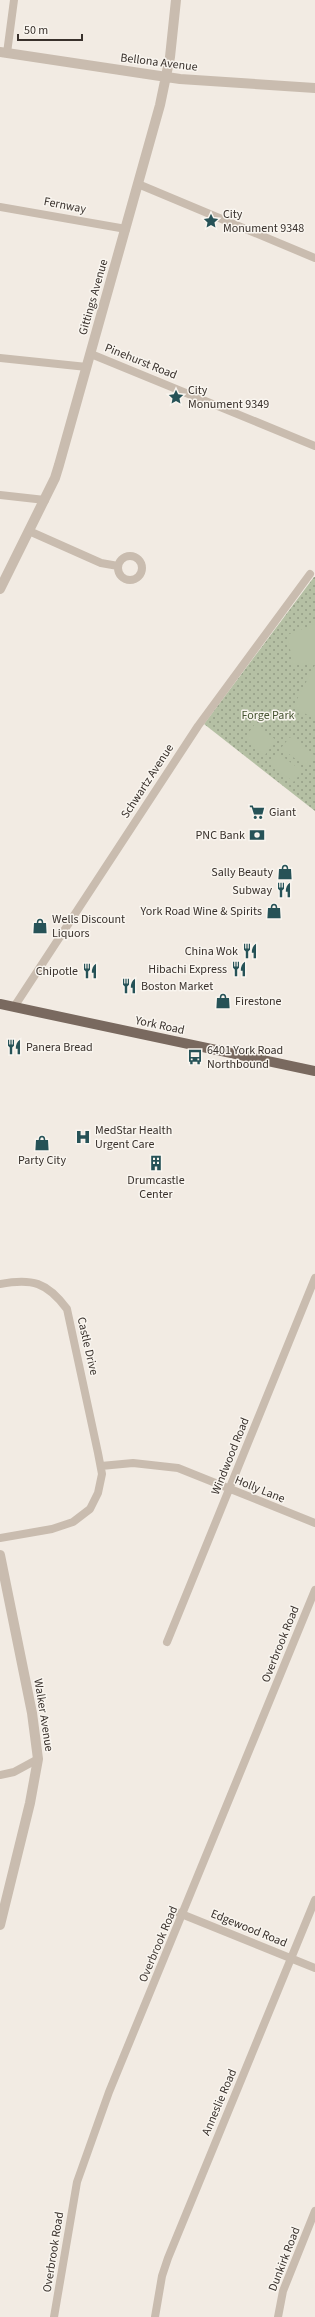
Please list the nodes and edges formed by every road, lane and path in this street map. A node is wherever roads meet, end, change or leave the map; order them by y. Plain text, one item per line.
1 (14, 0) edge
2 (176, 0) edge
3 (3, 53) edge
4 (167, 77) junction
5 (315, 88) edge
6 (138, 184) junction
7 (0, 207) edge
8 (126, 229) junction
9 (315, 258) edge
10 (91, 354) junction
11 (0, 358) edge
12 (87, 367) junction
13 (315, 446) edge
14 (0, 495) edge
15 (45, 500) junction
16 (29, 531) junction
17 (118, 566) dead end
18 (310, 574) dead end
19 (0, 590) edge
20 (0, 1004) edge
21 (14, 1007) junction
22 (315, 1071) edge
23 (315, 1278) edge
24 (0, 1284) edge
25 (101, 1466) junction
26 (230, 1489) junction
27 (315, 1523) edge
28 (0, 1538) edge
29 (0, 1555) edge
30 (315, 1590) edge
31 (167, 1642) dead end
32 (38, 1759) junction
33 (0, 1775) edge
34 (315, 1900) edge
35 (174, 1911) dead end
36 (183, 1914) junction
37 (0, 1925) edge
38 (291, 1958) junction
39 (315, 1968) edge
40 (315, 2211) edge
41 (54, 2317) edge
42 (155, 2317) edge
43 (278, 2317) edge

1 - 3 street
2 - 4 street, Gittings Avenue
3 - 4 street, Bellona Avenue
4 - 5 street, Bellona Avenue
4 - 6 street, Gittings Avenue
6 - 8 street, Gittings Avenue
6 - 9 street
7 - 8 street, Fernway
8 - 10 street, Gittings Avenue
10 - 12 street, Gittings Avenue
10 - 13 street, Pinehurst Road
11 - 12 street
12 - 15 street, Gittings Avenue
14 - 15 street
15 - 16 street, Gittings Avenue
16 - 17 street
16 - 19 street, Gittings Avenue
18 - 21 street, Schwartz Avenue
20 - 21 main road, York Road
21 - 22 main road, York Road
23 - 26 street, Windwood Road
24 - 25 street, Castle Drive
25 - 26 street, Holly Lane
25 - 28 street
26 - 27 street, Holly Lane
26 - 31 street, Windwood Road
29 - 32 street, Walker Avenue
30 - 36 street, Overbrook Road
32 - 33 street
32 - 37 street, Walker Avenue
34 - 38 street, Anneslie Road
35 - 36 street, Edgewood Road
36 - 38 street, Edgewood Road
36 - 41 street, Overbrook Road
38 - 39 street, Edgewood Road
38 - 42 street, Anneslie Road
40 - 43 street, Dunkirk Road

